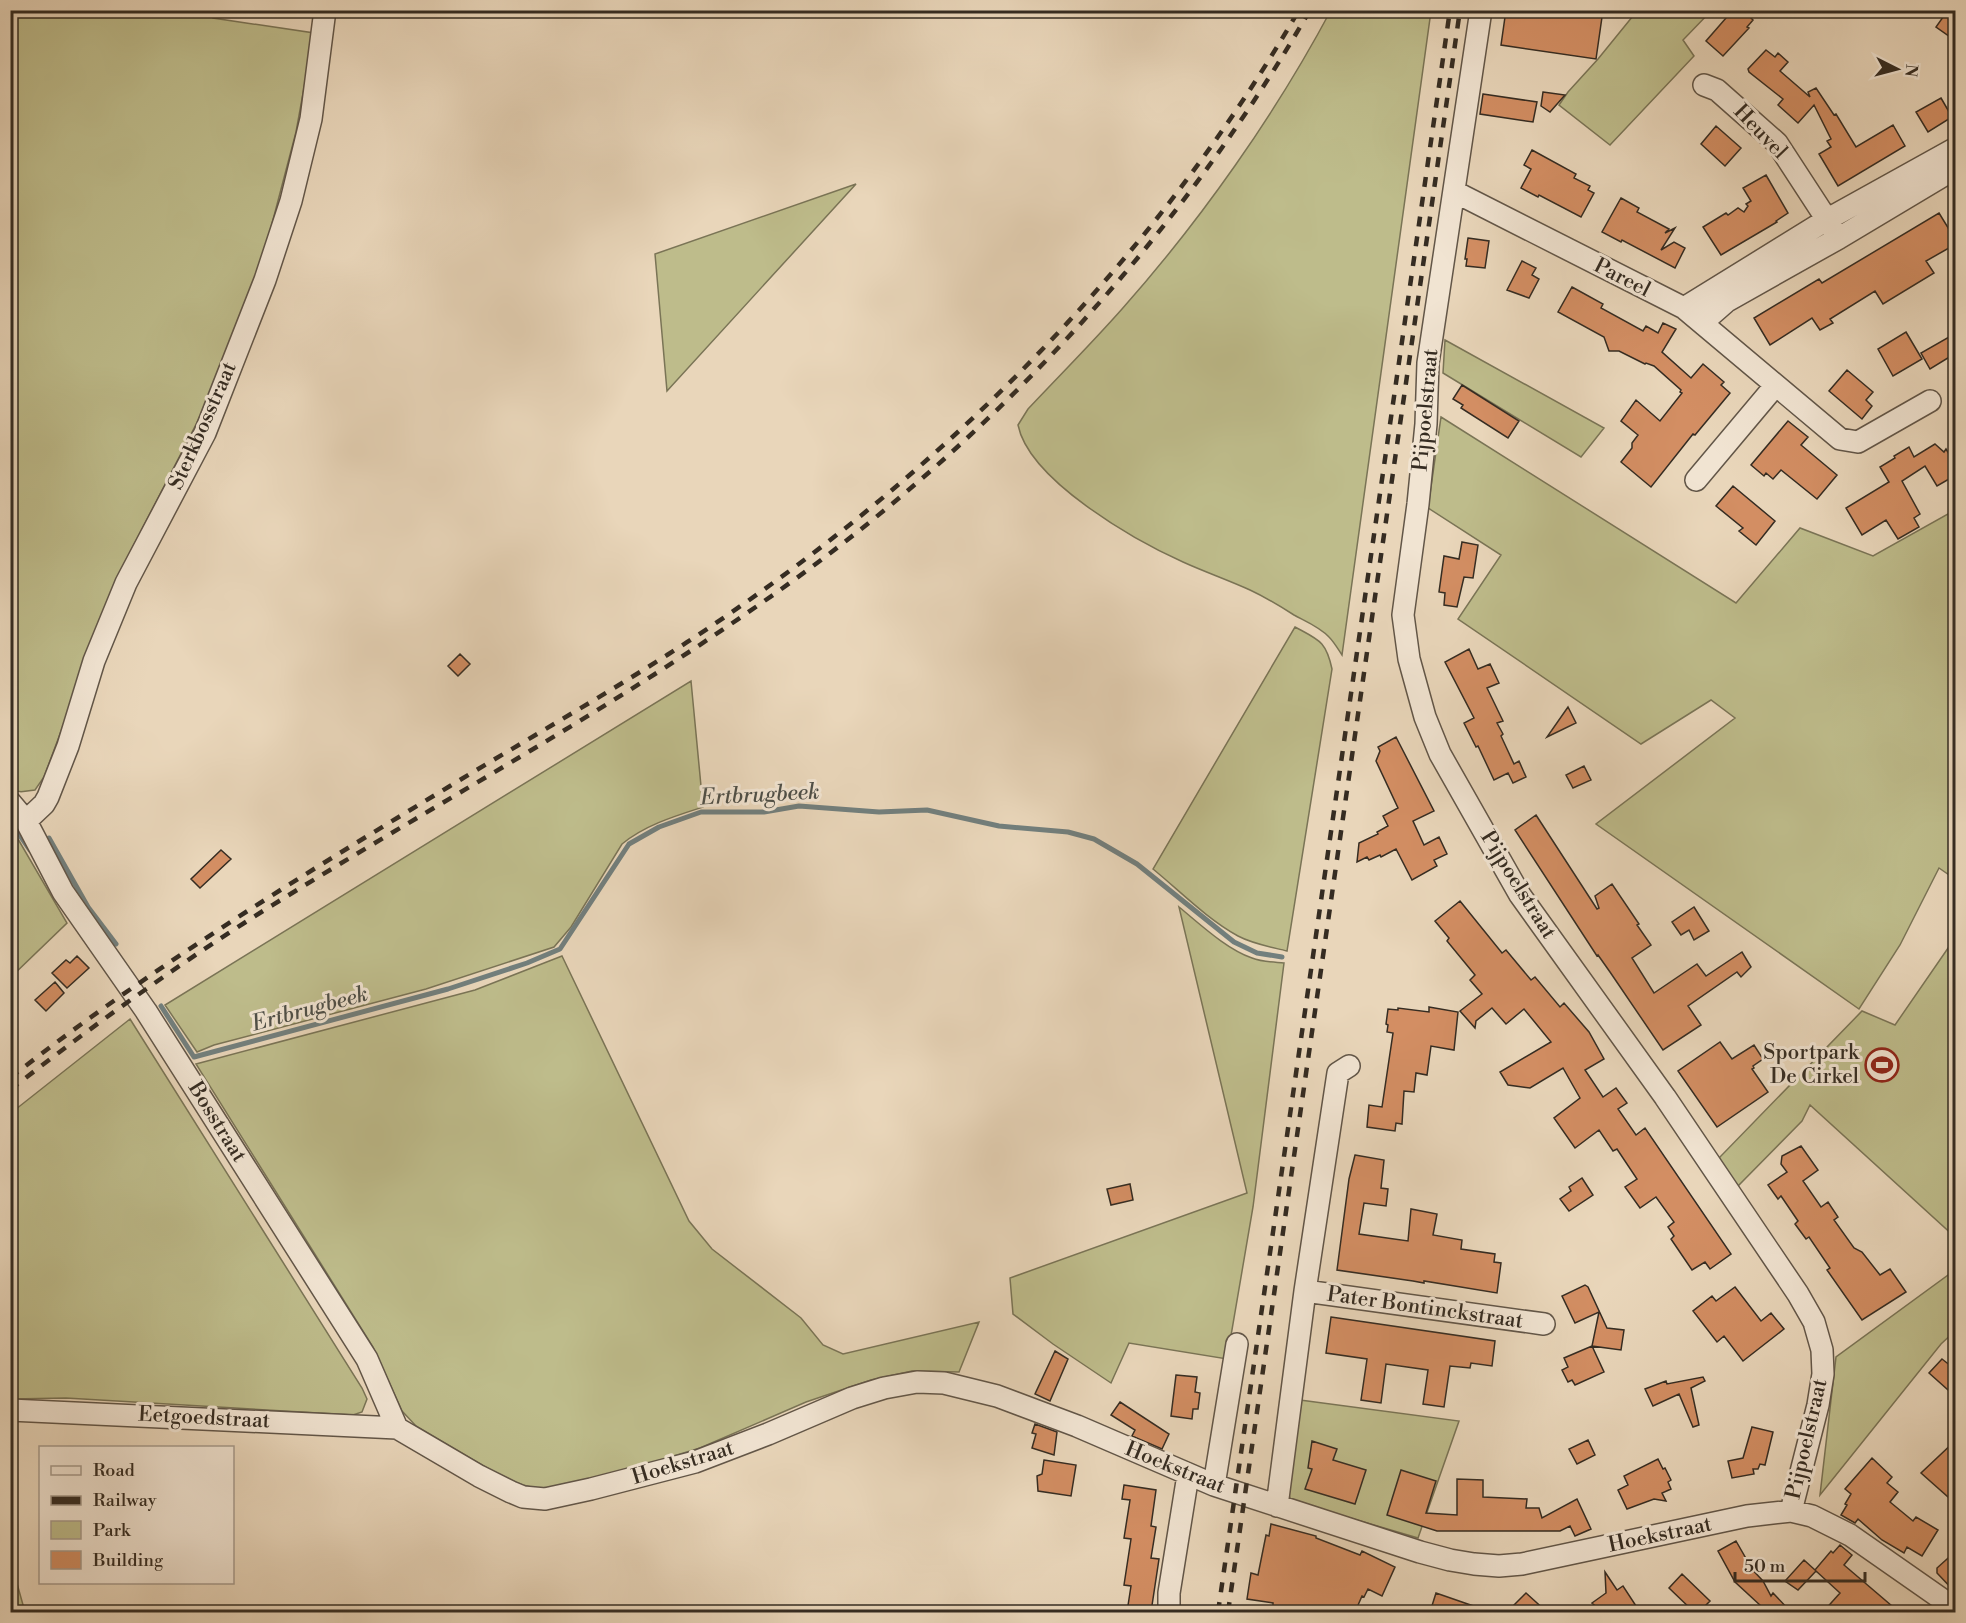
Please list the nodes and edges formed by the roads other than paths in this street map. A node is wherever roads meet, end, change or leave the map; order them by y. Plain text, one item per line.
1 (325, 10) edge
2 (1481, 10) edge
3 (1704, 86) dead end
4 (1955, 155) edge
5 (1454, 193) junction
6 (1828, 219) junction
7 (1839, 238) junction
8 (1684, 308) junction
9 (1703, 322) junction
10 (1775, 386) junction
11 (1930, 401) dead end
12 (1696, 480) dead end
13 (10, 802) edge
14 (26, 821) junction
15 (1349, 1066) dead end
16 (1305, 1291) junction
17 (1544, 1324) dead end
18 (1237, 1344) dead end
19 (10, 1410) edge
20 (398, 1428) junction
21 (1188, 1475) junction
22 (1214, 1485) junction
23 (1277, 1506) junction
24 (1791, 1511) junction
25 (1956, 1609) edge
26 (1169, 1612) edge

1 - 14 street, Sterkbosstraat
2 - 5 street, Pijpoelstraat
3 - 6 street, Heuvel
4 - 6 street
4 - 7 street
5 - 8 street, Pareel
5 - 24 street, Pijpoelstraat
6 - 7 street, Heuvel
6 - 8 street
7 - 9 street
8 - 9 street, Pareel
9 - 10 street, Pareel
10 - 11 street, Pareel
10 - 12 street
13 - 14 street, Bosstraat
14 - 20 street, Bosstraat
15 - 16 street, Pater Bontinckstraat
16 - 17 street, Pater Bontinckstraat
16 - 23 street, Pater Bontinckstraat
18 - 22 street
19 - 20 street, Eetgoedstraat
20 - 21 street, Hoekstraat
21 - 22 street, Hoekstraat
21 - 26 street
22 - 23 street, Hoekstraat
23 - 24 street, Hoekstraat
24 - 25 street, Hoekstraat

